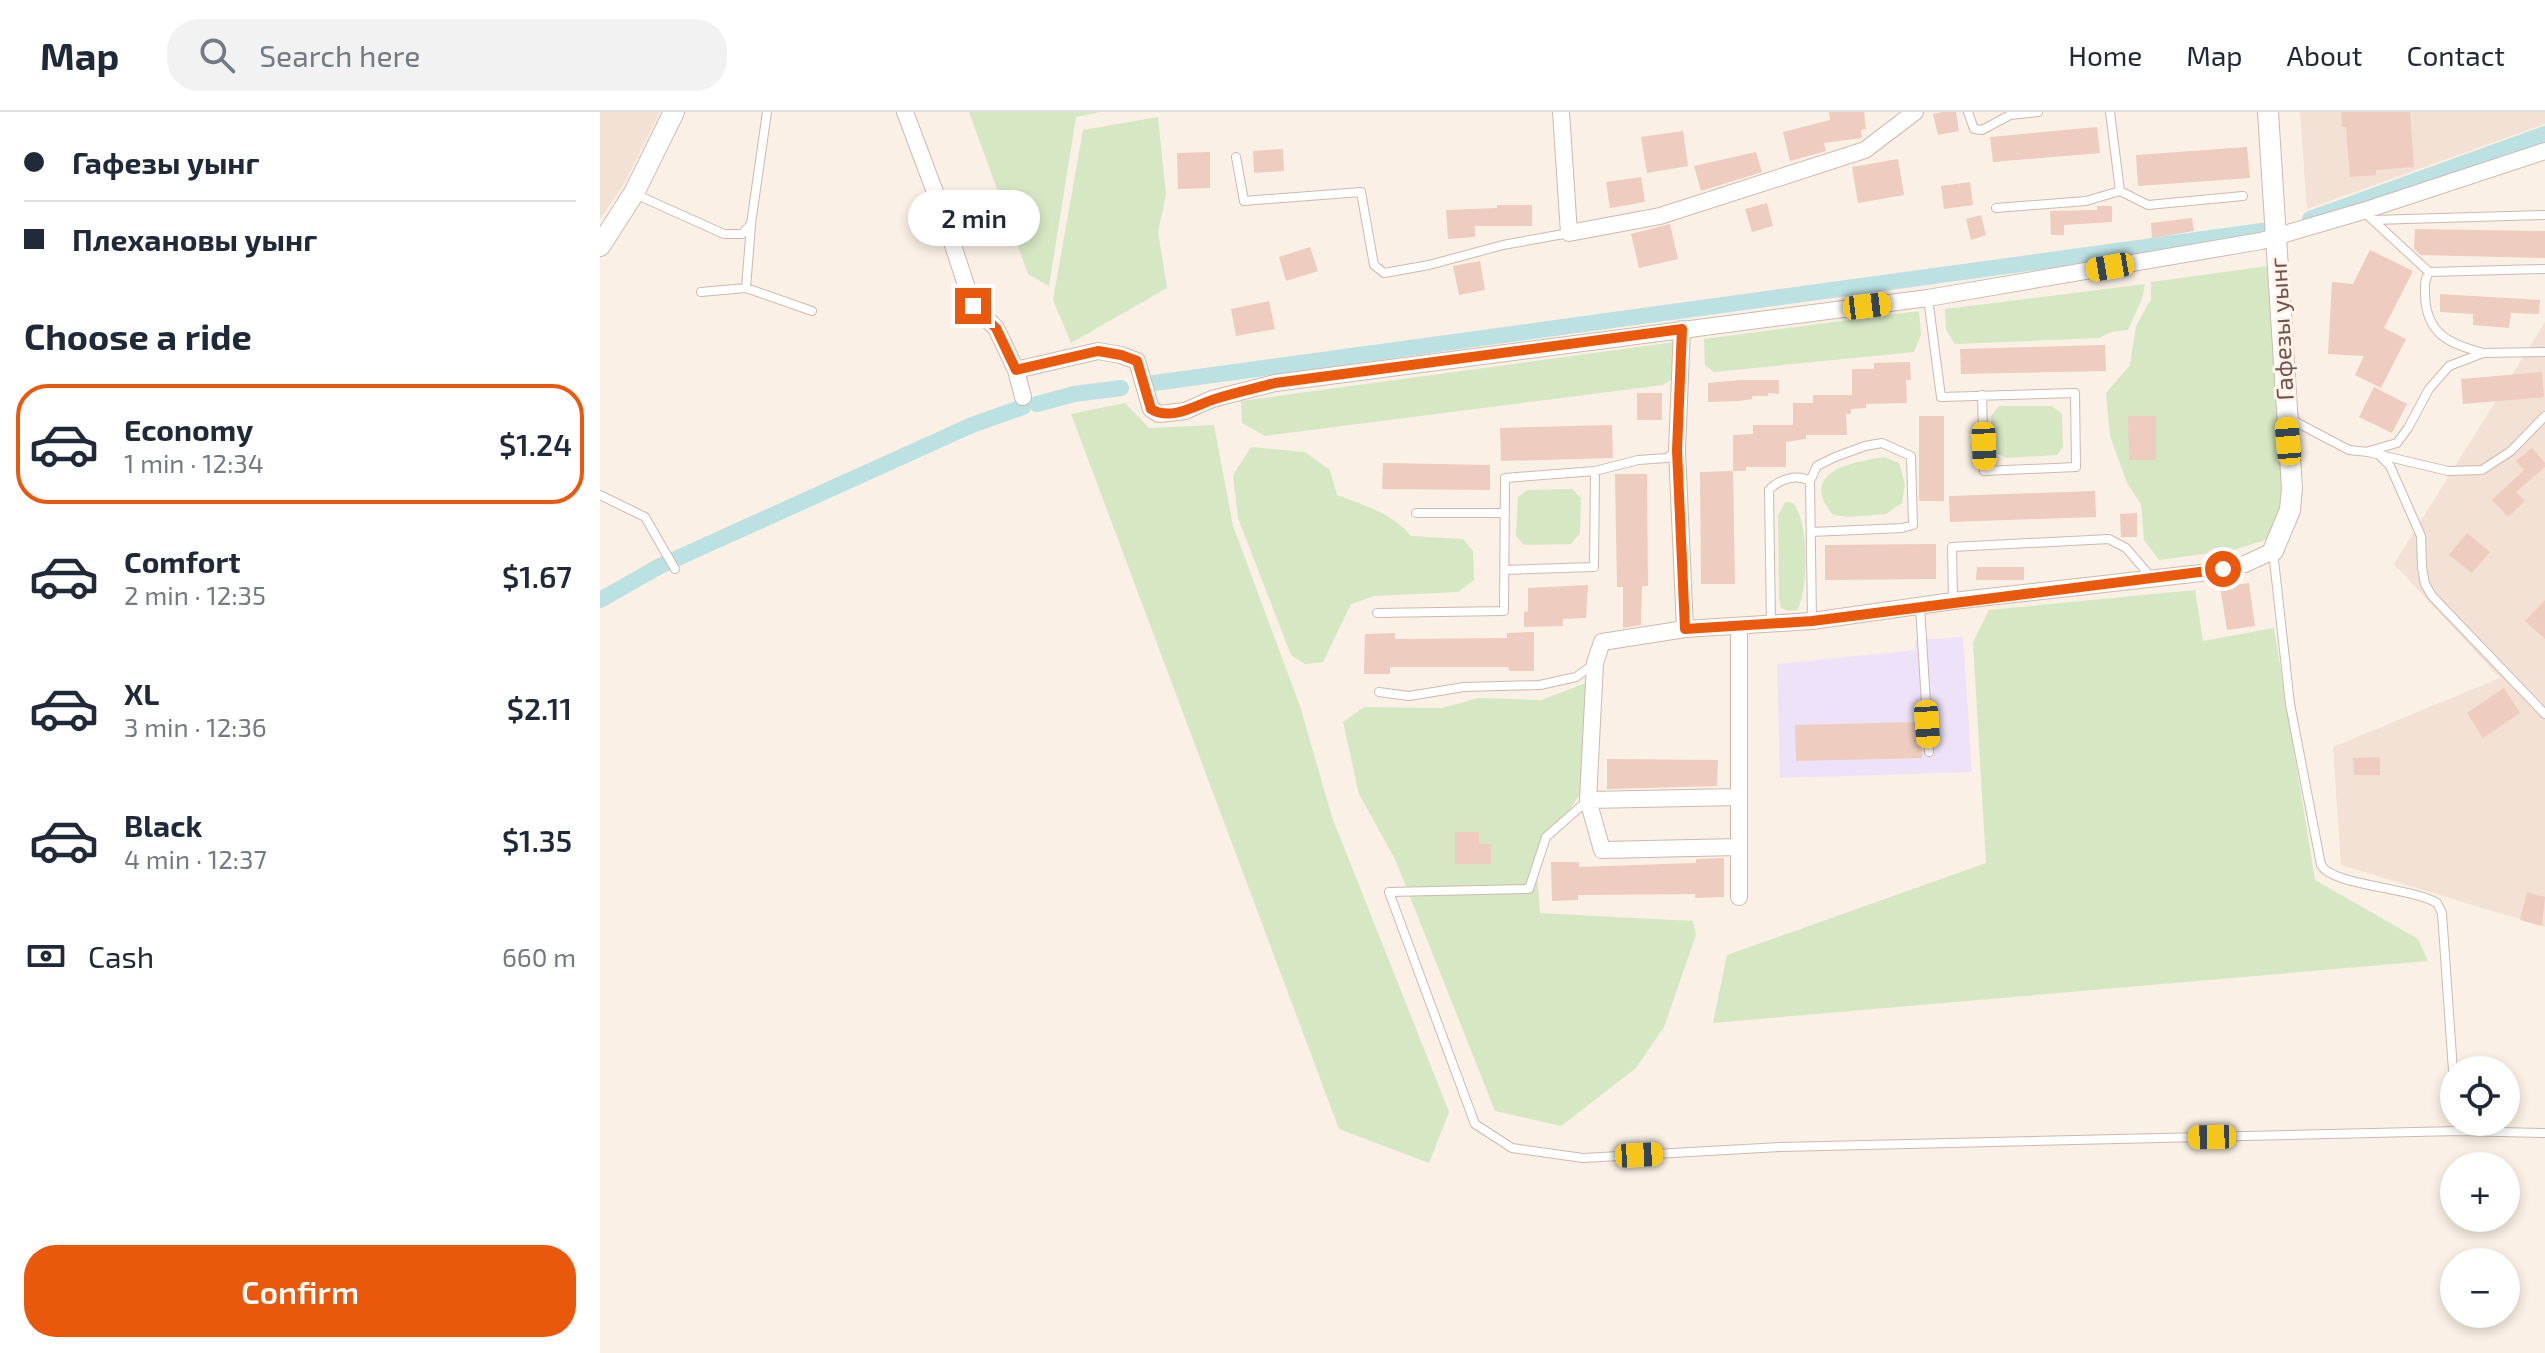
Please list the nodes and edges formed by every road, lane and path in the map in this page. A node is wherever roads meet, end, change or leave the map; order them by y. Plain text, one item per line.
1 (674, 112) edge
2 (767, 112) edge
3 (905, 112) edge
4 (1561, 112) edge
5 (1915, 112) edge
6 (1968, 112) edge
7 (2038, 112) edge
8 (2110, 112) edge
9 (2268, 112) edge
10 (2545, 151) edge
11 (1236, 157) dead end
12 (2120, 191) junction
13 (634, 193) junction
14 (2243, 196) dead end
15 (1996, 208) dead end
16 (2545, 215) edge
17 (2368, 216) junction
18 (751, 224) junction
19 (1569, 233) junction
20 (2277, 236) junction
21 (600, 246) edge
22 (2545, 269) edge
23 (2429, 272) junction
24 (746, 288) junction
25 (701, 292) dead end
26 (1928, 298) junction
27 (812, 311) dead end
28 (1682, 329) junction
29 (2545, 352) edge
30 (2483, 353) junction
31 (1016, 370) junction
32 (1982, 395) junction
33 (1023, 397) dead end
34 (2545, 416) edge
35 (2286, 417) junction
36 (1677, 450) junction
37 (2368, 452) junction
38 (2378, 454) junction
39 (1595, 471) junction
40 (1810, 481) junction
41 (600, 495) edge
42 (1416, 513) dead end
43 (1505, 513) junction
44 (1811, 532) junction
45 (2273, 551) junction
46 (675, 569) dead end
47 (1505, 570) junction
48 (2152, 577) junction
49 (1953, 601) junction
50 (1920, 606) junction
51 (1377, 613) dead end
52 (1812, 621) junction
53 (1771, 624) junction
54 (1739, 627) junction
55 (1685, 629) junction
56 (1595, 663) junction
57 (1379, 692) dead end
58 (2545, 714) edge
59 (1929, 752) dead end
60 (1738, 797) junction
61 (1588, 800) junction
62 (1738, 847) junction
63 (1739, 897) dead end
64 (2452, 1056) edge
65 (2440, 1127) edge
66 (2520, 1131) edge
67 (2545, 1133) edge

1 - 13 street
2 - 18 lane
3 - 31 street
4 - 19 street
5 - 19 street
6 - 7 lane
8 - 12 lane
9 - 20 street
10 - 17 street
11 - 19 lane
12 - 14 lane
12 - 15 lane
13 - 18 lane
13 - 21 street
16 - 17 lane
17 - 20 street
17 - 23 lane
18 - 24 lane
20 - 26 street, Гафезы уынг
20 - 35 street, Гафезы уынг
22 - 23 lane
23 - 30 lane
24 - 25 lane
24 - 27 lane
26 - 28 street, Гафезы уынг
26 - 32 lane
28 - 31 street, Гафезы уынг
28 - 36 street
29 - 30 lane
30 - 37 lane
31 - 33 street
32 - 32 lane
34 - 38 lane
35 - 37 lane
35 - 45 street, Гафезы уынг
36 - 39 lane
36 - 55 street
37 - 38 lane
38 - 58 lane
39 - 43 lane
39 - 47 lane
40 - 44 lane
40 - 44 lane
40 - 53 lane
41 - 46 lane
42 - 43 lane
43 - 47 lane
44 - 52 lane
45 - 48 street
45 - 64 lane
47 - 51 lane
48 - 49 street
48 - 49 lane
49 - 50 street
50 - 52 street
50 - 59 lane
52 - 53 street
53 - 54 street
54 - 55 street
54 - 60 street
55 - 56 street
56 - 57 lane
56 - 61 street
60 - 61 street
60 - 62 street
61 - 62 street
61 - 65 lane
62 - 63 street
66 - 67 lane

